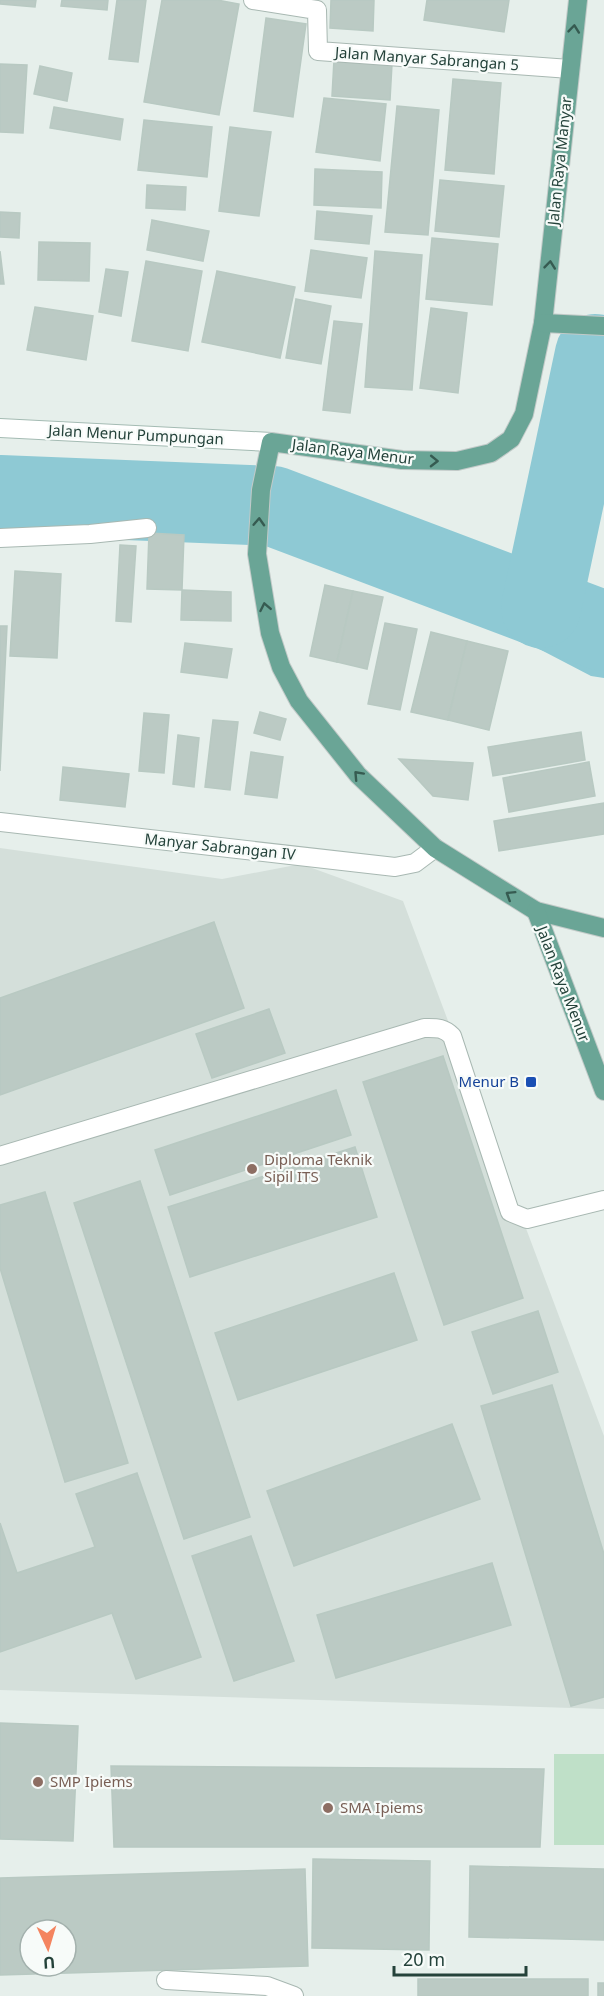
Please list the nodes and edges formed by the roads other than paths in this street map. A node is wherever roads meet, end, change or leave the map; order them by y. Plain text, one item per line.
1 (253, 0) edge
2 (578, 0) edge
3 (570, 69) junction
4 (543, 323) junction
5 (604, 326) edge
6 (0, 428) edge
7 (271, 442) junction
8 (147, 528) dead end
9 (0, 538) edge
10 (0, 822) edge
11 (435, 848) junction
12 (536, 911) junction
13 (604, 928) edge
14 (604, 1091) edge
15 (0, 1156) edge
16 (604, 1200) edge
17 (166, 1980) dead end
18 (294, 1996) edge

1 - 3 street, Jalan Manyar Sabrangan 5
3 -> 2 main road, Jalan Raya Manyar
4 -> 3 main road, Jalan Raya Manyar
4 - 5 main road
7 -> 4 main road, Jalan Raya Menur
6 - 7 street, Jalan Menur Pumpungan
11 -> 7 main road, Jalan Raya Menur
8 - 9 street
10 - 11 street, Manyar Sabrangan IV
12 -> 11 main road, Jalan Raya Menur
12 - 13 main road, Jalan Raya Menur
12 - 14 main road, Jalan Raya Menur
15 - 16 street
17 - 18 street

